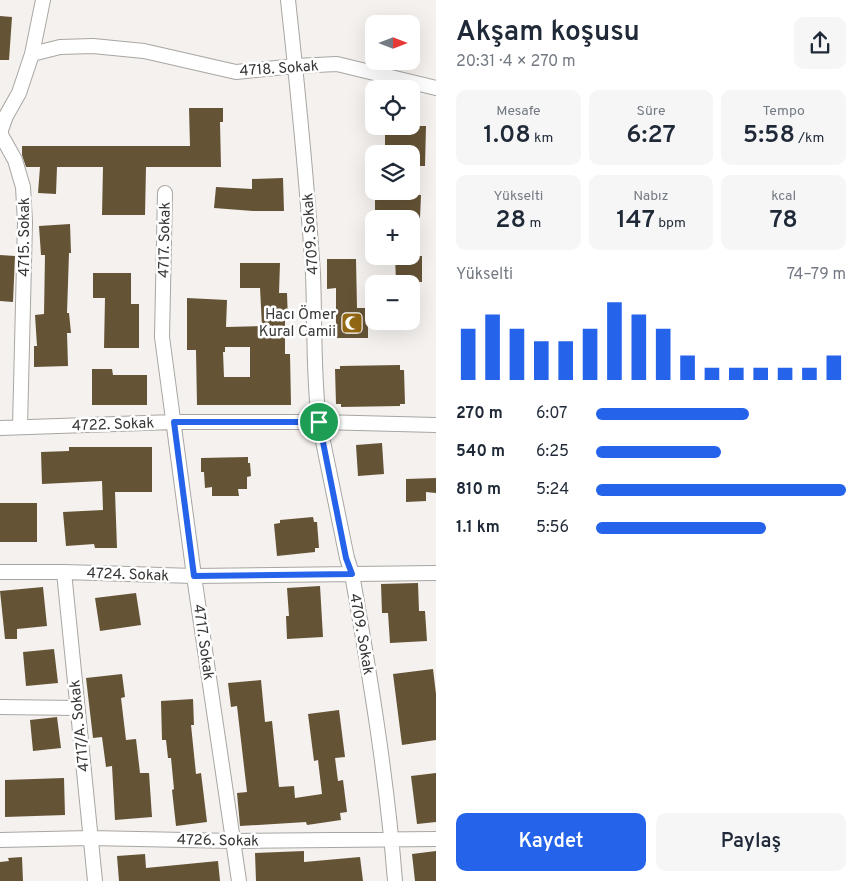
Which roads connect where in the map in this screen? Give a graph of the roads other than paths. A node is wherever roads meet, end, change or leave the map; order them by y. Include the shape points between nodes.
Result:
1 (42, 0) edge
2 (288, 0) edge
3 (32, 54) junction
4 (295, 66) junction
5 (436, 88) edge
6 (0, 130) edge
7 (165, 193) dead end
8 (174, 422) junction
9 (319, 422) junction
10 (436, 425) edge
11 (20, 427) junction
12 (0, 428) edge
13 (0, 572) edge
14 (64, 572) junction
15 (436, 573) edge
16 (352, 574) junction
17 (194, 576) junction
18 (0, 707) edge
19 (77, 708) junction
20 (90, 838) junction
21 (436, 839) edge
22 (0, 840) edge
23 (392, 840) junction
24 (233, 841) junction
25 (95, 881) edge
26 (239, 881) edge
27 (395, 881) edge

1 - 3 street, 4715. Sokak
2 - 4 street, 4709. Sokak
3 - 4 street, 4718. Sokak via 60,47 93,46 144,51 236,72
3 - 6 street, 4715. Sokak via 19,93
4 - 5 street, 4718. Sokak via 338,64
4 - 9 street, 4709. Sokak via 307,184
6 - 11 street, 4715. Sokak via 15,160 23,187 26,222
7 - 8 street, 4717. Sokak via 162,338
8 - 9 street, 4722. Sokak
8 - 11 street, 4722. Sokak
8 - 17 street, 4717. Sokak
9 - 10 street, 4722. Sokak
9 - 16 street, 4709. Sokak
11 - 12 street, 4722. Sokak
13 - 14 street, 4724. Sokak
14 - 17 street, 4724. Sokak
14 - 19 street, 4717/A. Sokak
15 - 16 street, 4724. Sokak
16 - 17 street, 4724. Sokak
16 - 23 street, 4709. Sokak via 374,700
17 - 24 street, 4717. Sokak
18 - 19 street
19 - 20 street, 4717/A. Sokak
20 - 22 street, 4726. Sokak
20 - 24 street, 4726. Sokak
20 - 25 street, 4717/A. Sokak
21 - 23 street, 4726. Sokak
23 - 24 street, 4726. Sokak
23 - 27 street, 4709. Sokak
24 - 26 street, 4717. Sokak

